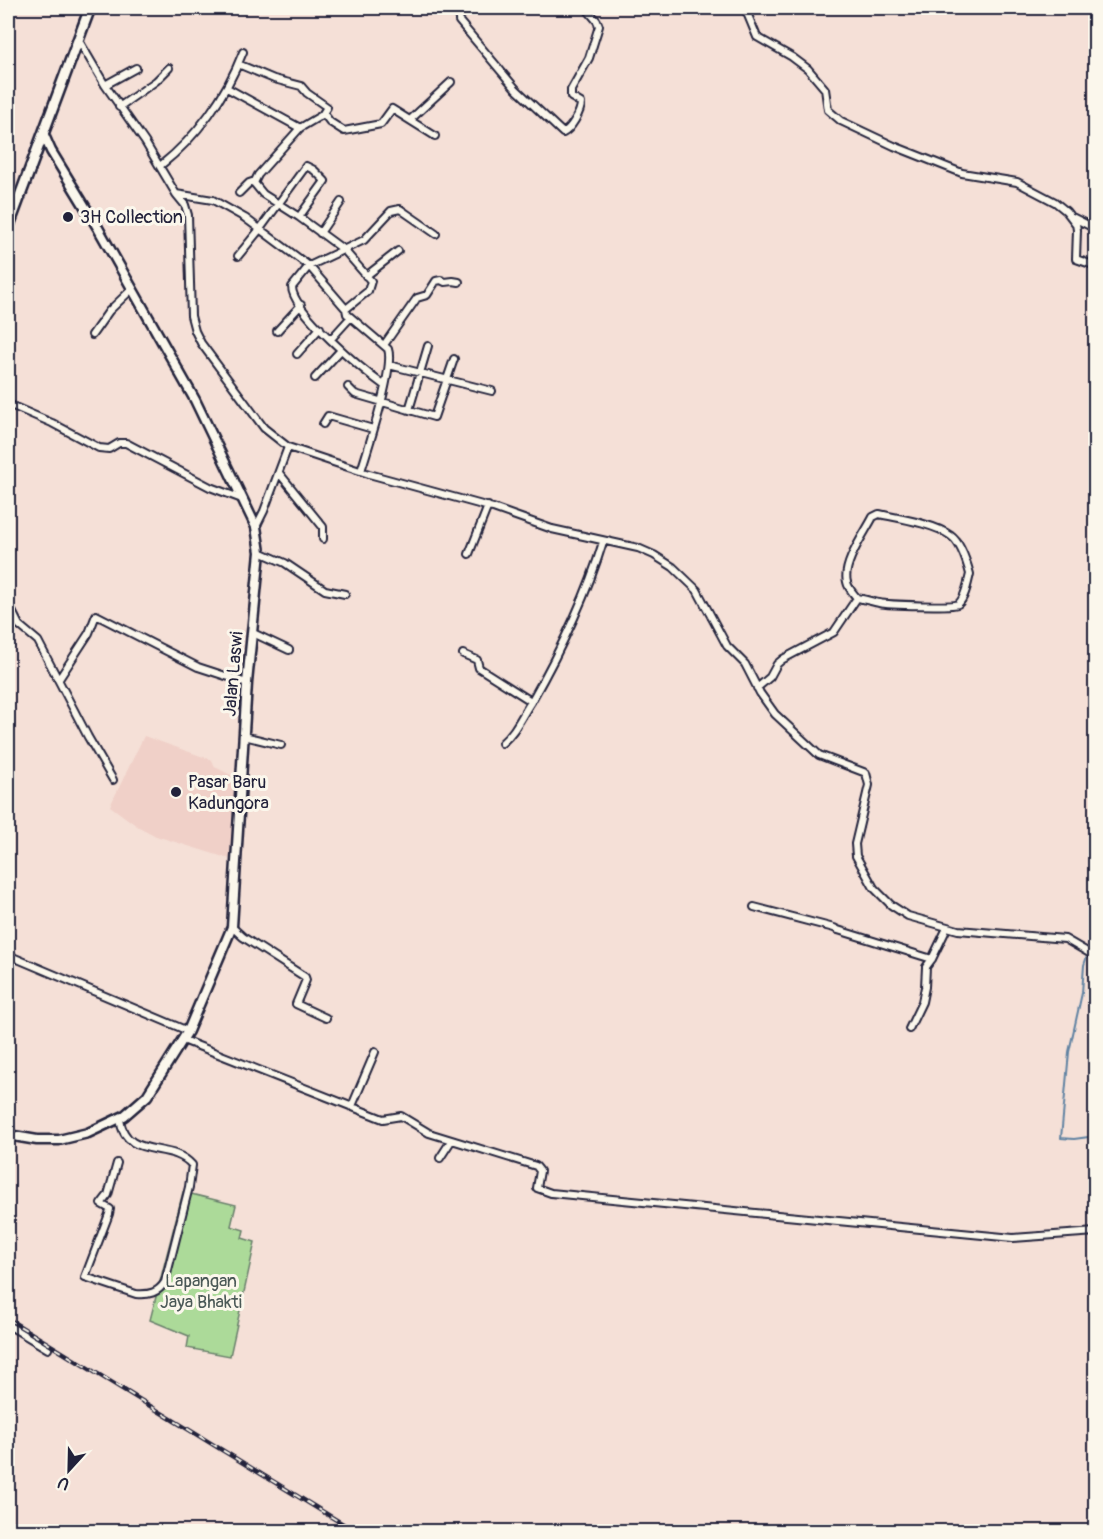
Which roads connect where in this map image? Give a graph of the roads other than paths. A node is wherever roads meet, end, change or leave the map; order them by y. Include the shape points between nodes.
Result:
1 (90, 8) edge
2 (460, 8) edge
3 (586, 8) edge
4 (745, 8) edge
5 (78, 38) junction
6 (243, 52) dead end
7 (238, 64) junction
8 (136, 68) dead end
9 (169, 68) dead end
10 (451, 82) dead end
11 (105, 85) junction
12 (227, 88) junction
13 (119, 107) junction
14 (321, 115) junction
15 (410, 120) junction
16 (300, 128) junction
17 (44, 135) junction
18 (435, 136) dead end
19 (160, 166) junction
20 (255, 181) junction
21 (176, 194) junction
22 (239, 194) dead end
23 (341, 202) dead end
24 (279, 204) junction
25 (299, 217) junction
26 (1071, 217) junction
27 (8, 228) edge
28 (260, 229) junction
29 (1095, 229) edge
30 (320, 233) junction
31 (436, 234) dead end
32 (344, 249) junction
33 (398, 251) dead end
34 (238, 256) dead end
35 (1095, 256) edge
36 (1095, 265) edge
37 (309, 266) junction
38 (366, 276) junction
39 (459, 282) dead end
40 (132, 289) junction
41 (301, 305) junction
42 (346, 309) junction
43 (350, 318) junction
44 (320, 328) junction
45 (277, 331) dead end
46 (92, 335) dead end
47 (331, 339) junction
48 (384, 345) junction
49 (428, 346) dead end
50 (341, 350) junction
51 (297, 354) dead end
52 (454, 359) dead end
53 (390, 365) junction
54 (419, 372) junction
55 (315, 378) dead end
56 (448, 380) junction
57 (385, 386) junction
58 (348, 387) dead end
59 (492, 391) dead end
60 (381, 402) junction
61 (8, 404) edge
62 (409, 410) junction
63 (323, 424) dead end
64 (373, 429) junction
65 (288, 447) junction
66 (361, 471) junction
67 (279, 472) junction
68 (242, 499) junction
69 (488, 506) junction
70 (256, 527) junction
71 (323, 539) dead end
72 (603, 542) junction
73 (260, 552) junction
74 (469, 554) dead end
75 (345, 594) dead end
76 (857, 598) junction
77 (8, 603) edge
78 (253, 633) junction
79 (289, 650) dead end
80 (463, 654) dead end
81 (59, 679) junction
82 (247, 684) junction
83 (757, 688) junction
84 (531, 701) junction
85 (244, 736) junction
86 (502, 743) dead end
87 (281, 745) dead end
88 (113, 780) dead end
89 (754, 907) dead end
90 (232, 927) junction
91 (947, 928) junction
92 (8, 955) edge
93 (1095, 957) edge
94 (932, 959) junction
95 (326, 1018) dead end
96 (909, 1029) dead end
97 (188, 1031) junction
98 (183, 1040) junction
99 (375, 1052) dead end
100 (352, 1107) junction
101 (120, 1119) junction
102 (8, 1135) edge
103 (451, 1141) junction
104 (440, 1158) dead end
105 (117, 1163) dead end
106 (1095, 1232) edge
107 (1095, 1269) edge
108 (1095, 1276) edge
109 (8, 1325) edge
110 (48, 1350) dead end

1 - 5 main road
2 - 3 street via 466,10 459,21 490,60 563,133 581,107 571,97 571,90 589,58 598,26
4 - 26 street via 758,37 808,69 825,89 828,110 841,121 962,173 1017,182 1055,202
5 - 11 street
5 - 17 main road
6 - 7 street
7 - 12 street
7 - 14 street via 301,86 327,107
8 - 11 street
9 - 13 street
10 - 15 street
11 - 13 street
12 - 16 street
12 - 19 street via 190,138
13 - 19 street
14 - 15 street via 345,131 381,124 391,109
14 - 16 street
15 - 18 street
16 - 20 street
17 - 27 main road
17 - 40 street, Jalan Laswi
19 - 21 street
20 - 22 street
20 - 24 street via 263,194
21 - 28 street via 213,200
21 - 65 street via 188,215 191,316 195,331 264,429
23 - 30 street
24 - 25 street
24 - 25 street via 308,166 325,181
24 - 28 street
25 - 30 street
26 - 29 street
26 - 36 street via 1077,230 1076,259
28 - 34 street
28 - 37 street
30 - 32 street
31 - 32 street via 396,209 364,240
32 - 37 street
32 - 38 street
33 - 38 street
35 - 36 street
37 - 41 street via 291,287
37 - 42 street
38 - 42 street via 370,281 368,291
39 - 48 street via 436,281 427,295 417,298
40 - 46 street
40 - 68 street, Jalan Laswi via 195,400
41 - 44 street
41 - 45 street
42 - 43 street
43 - 47 street
43 - 48 street
44 - 47 street
44 - 51 street
47 - 50 street
48 - 53 street via 390,352
49 - 54 street
50 - 55 street
50 - 57 street
52 - 56 street
53 - 54 street
53 - 57 street
54 - 56 street
54 - 62 street
56 - 59 street
56 - 62 street via 434,417
57 - 60 street
58 - 60 street via 355,394
60 - 62 street
60 - 64 street
61 - 68 street via 99,448 126,443 210,487
63 - 64 street via 328,416
64 - 66 street
65 - 66 street
65 - 67 street
66 - 69 street
67 - 70 street
67 - 71 street via 323,527
68 - 70 street, Jalan Laswi
69 - 72 street
69 - 74 street
70 - 73 street, Jalan Laswi
72 - 83 street via 638,548 673,567 697,590 724,641 745,664
72 - 84 street via 571,625
73 - 75 street via 285,563 325,590
73 - 78 street, Jalan Laswi
76 - 76 street via 908,606 957,605 970,574 951,535 918,522 879,514 873,517 848,568 847,584
76 - 83 street via 834,632 783,659
77 - 81 street via 19,625 38,641
78 - 79 street
78 - 82 street, Jalan Laswi
80 - 84 street via 477,660 479,668
81 - 82 street via 96,615 198,667
81 - 88 street
82 - 85 street, Jalan Laswi
83 - 91 street via 775,714 819,755 866,772 868,785 856,856 874,888 891,905 908,916
84 - 86 street
85 - 87 street
85 - 90 street, Jalan Laswi
89 - 94 street
90 - 95 street via 305,977 296,1004
90 - 97 street, Jalan Laswi
91 - 93 street via 1065,939
91 - 94 street
92 - 97 street
94 - 96 street via 924,973 922,1002
97 - 98 street, Jalan Laswi
98 - 100 street
98 - 101 street, Jalan Laswi via 147,1096
99 - 100 street
100 - 103 street via 383,1119 401,1116
101 - 102 street, Jalan Laswi via 58,1140
101 - 105 street via 122,1131 130,1141 175,1155 192,1165 165,1282 145,1295 86,1277 109,1214 110,1209 101,1204 108,1195
103 - 104 street
103 - 106 street via 536,1166 540,1171 537,1188 551,1193 1012,1238
107 - 108 street
109 - 110 street

